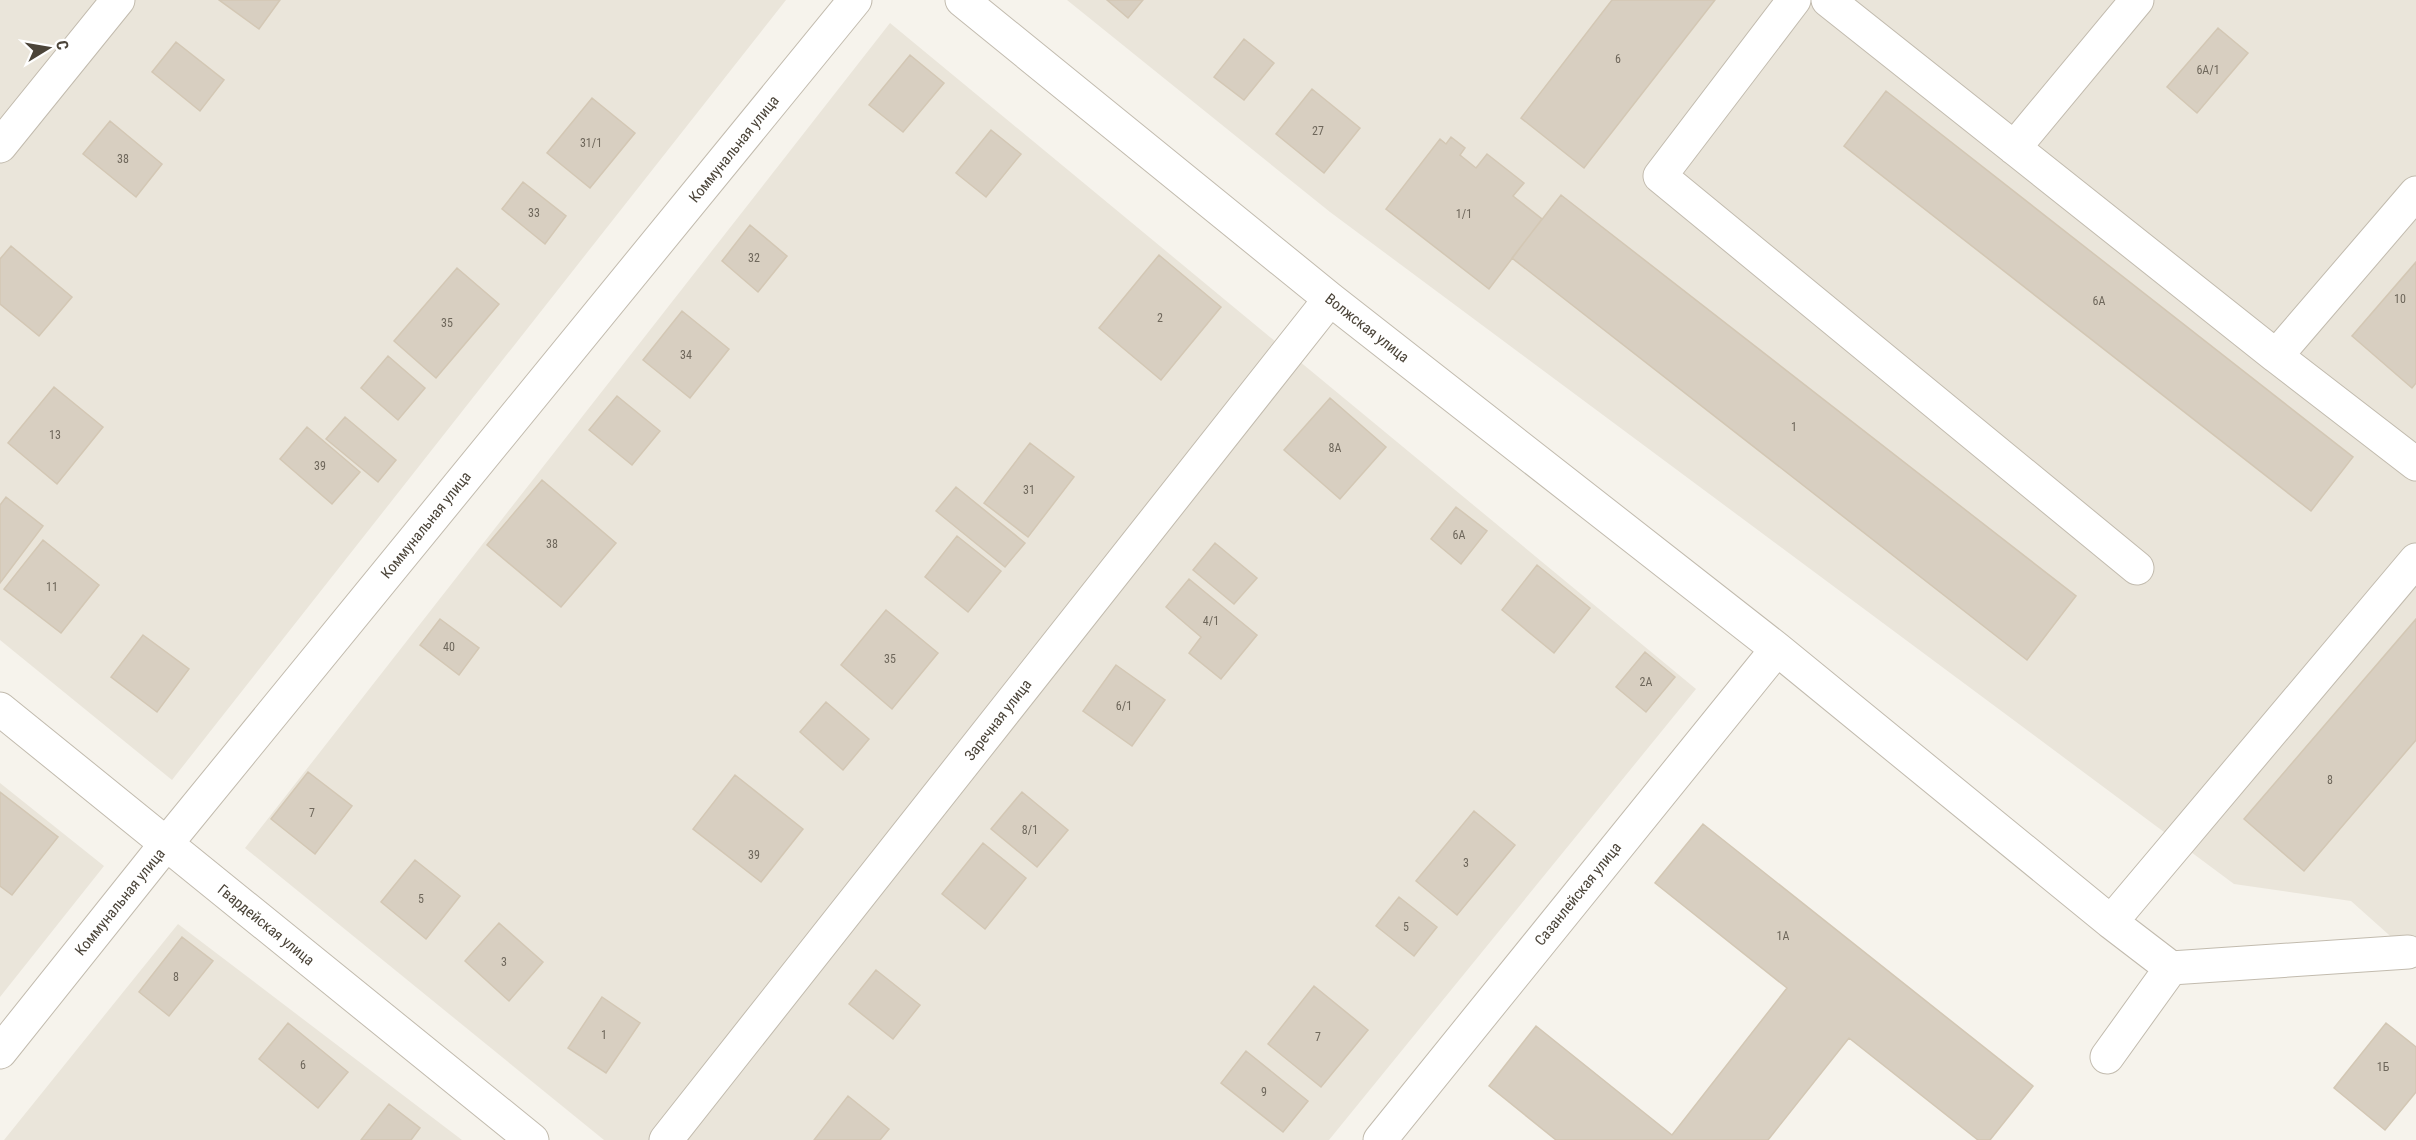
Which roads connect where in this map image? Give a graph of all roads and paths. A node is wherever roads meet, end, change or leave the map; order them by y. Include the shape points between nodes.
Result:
1 (118, 0) edge
2 (855, 0) edge
3 (962, 0) edge
4 (1794, 0) edge
5 (1828, 0) edge
6 (2137, 0) edge
7 (0, 146) edge
8 (2014, 148) junction
9 (2416, 193) edge
10 (1330, 299) junction
11 (2276, 356) junction
12 (2416, 464) edge
13 (2416, 560) edge
14 (2137, 568) dead end
15 (1777, 649) junction
16 (0, 709) edge
17 (166, 844) junction
18 (2111, 922) junction
19 (2408, 952) dead end
20 (2171, 968) junction
21 (0, 1052) edge
22 (2107, 1057) dead end
23 (532, 1140) edge
24 (666, 1140) edge
25 (1380, 1140) edge

1 - 7 street
2 - 17 street, Коммунальная улица
3 - 10 street, Волжская улица
4 - 14 street via 1660,176
5 - 8 street
6 - 8 street
8 - 11 street
9 - 11 street
10 - 15 street, Волжская улица
10 - 24 street, Заречная улица
11 - 12 street
13 - 18 street
15 - 18 street, Волжская улица
15 - 25 street, Сазанлейская улица
16 - 17 street, Гвардейская улица
17 - 21 street, Коммунальная улица
17 - 23 street, Гвардейская улица
18 - 20 street, Волжская улица
19 - 20 street
20 - 22 street

